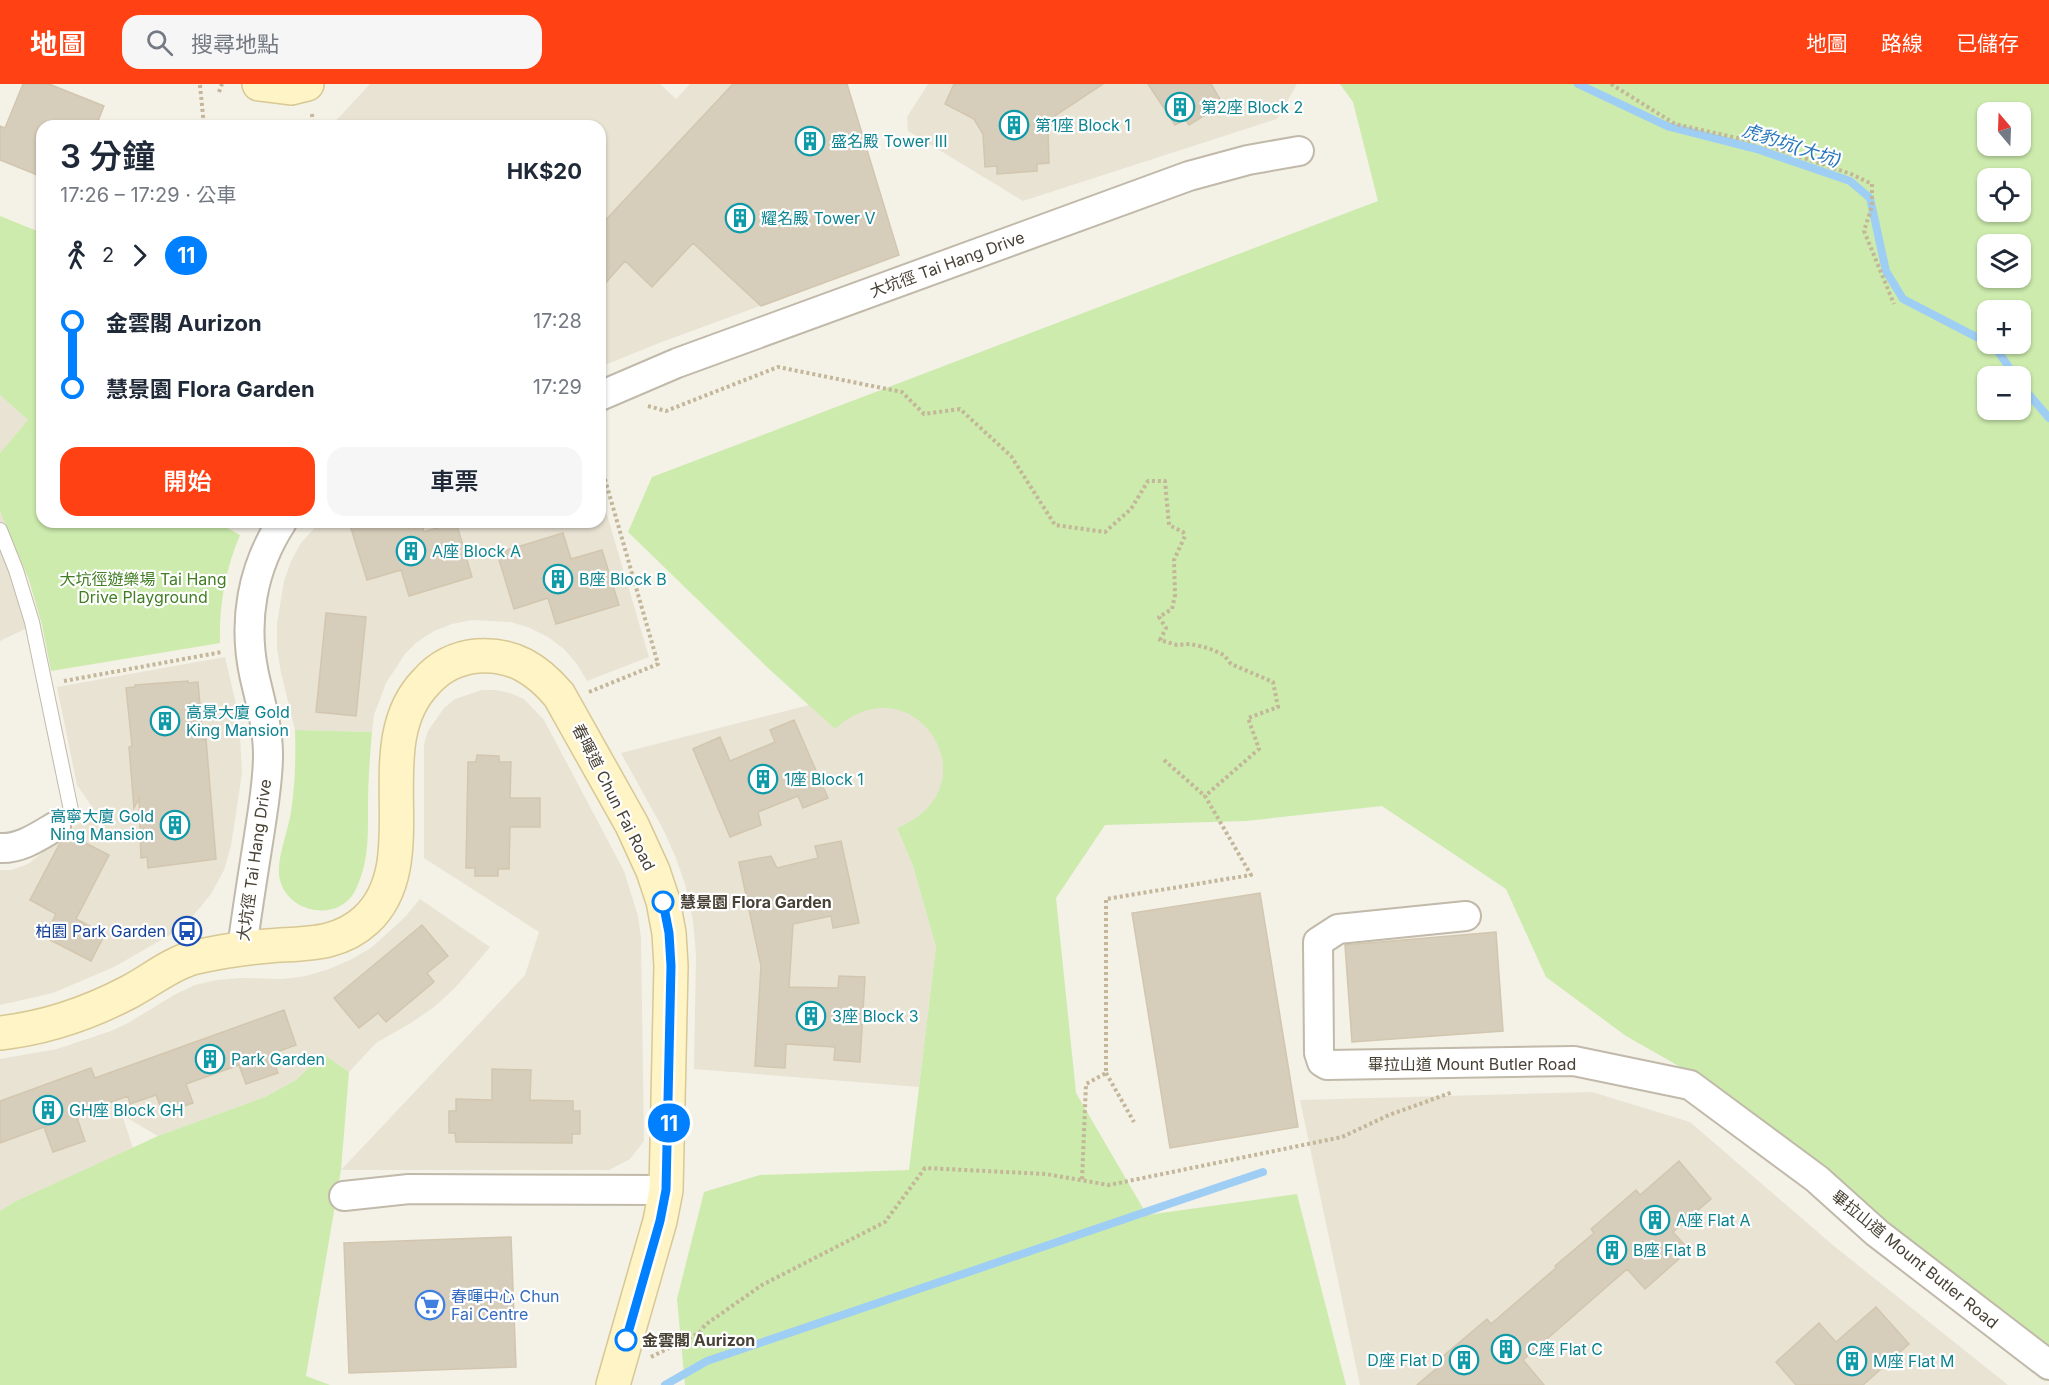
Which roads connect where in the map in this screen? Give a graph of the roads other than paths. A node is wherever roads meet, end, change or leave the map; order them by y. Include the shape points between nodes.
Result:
1 (259, 84) edge
2 (307, 84) edge
3 (1299, 151) dead end
4 (606, 393) edge
5 (279, 528) edge
6 (0, 531) edge
7 (56, 826) joint
8 (0, 848) edge
9 (1466, 916) dead end
10 (242, 949) junction
11 (0, 1033) edge
12 (666, 1190) junction
13 (344, 1196) dead end
14 (2049, 1365) edge
15 (613, 1385) edge

1 - 2 street via 291,88
3 - 4 street, 大坑徑 Tai Hang Drive via 1189,176 677,363
5 - 10 street, 大坑徑 Tai Hang Drive via 256,577 250,615 251,656 264,712 268,753
6 - 7 lane via 32,622 72,815
7 - 8 street via 24,844
9 - 14 street, 畢拉山道 Mount Butler Road via 1338,929 1318,942 1322,1062 1327,1065 1574,1061 1690,1086 1818,1179 1877,1233
10 - 11 street, 大坑徑 Tai Hang Drive via 177,963 127,993 65,1019
10 - 12 street, 春暉道 Chun Fai Road via 335,939 356,929 373,913 386,893 392,870 399,737 413,696 433,674 459,660 491,656 523,663 548,682 570,712 632,825 663,902 671,966
12 - 13 street via 409,1188
12 - 15 street, 春暉道 Chun Fai Road

